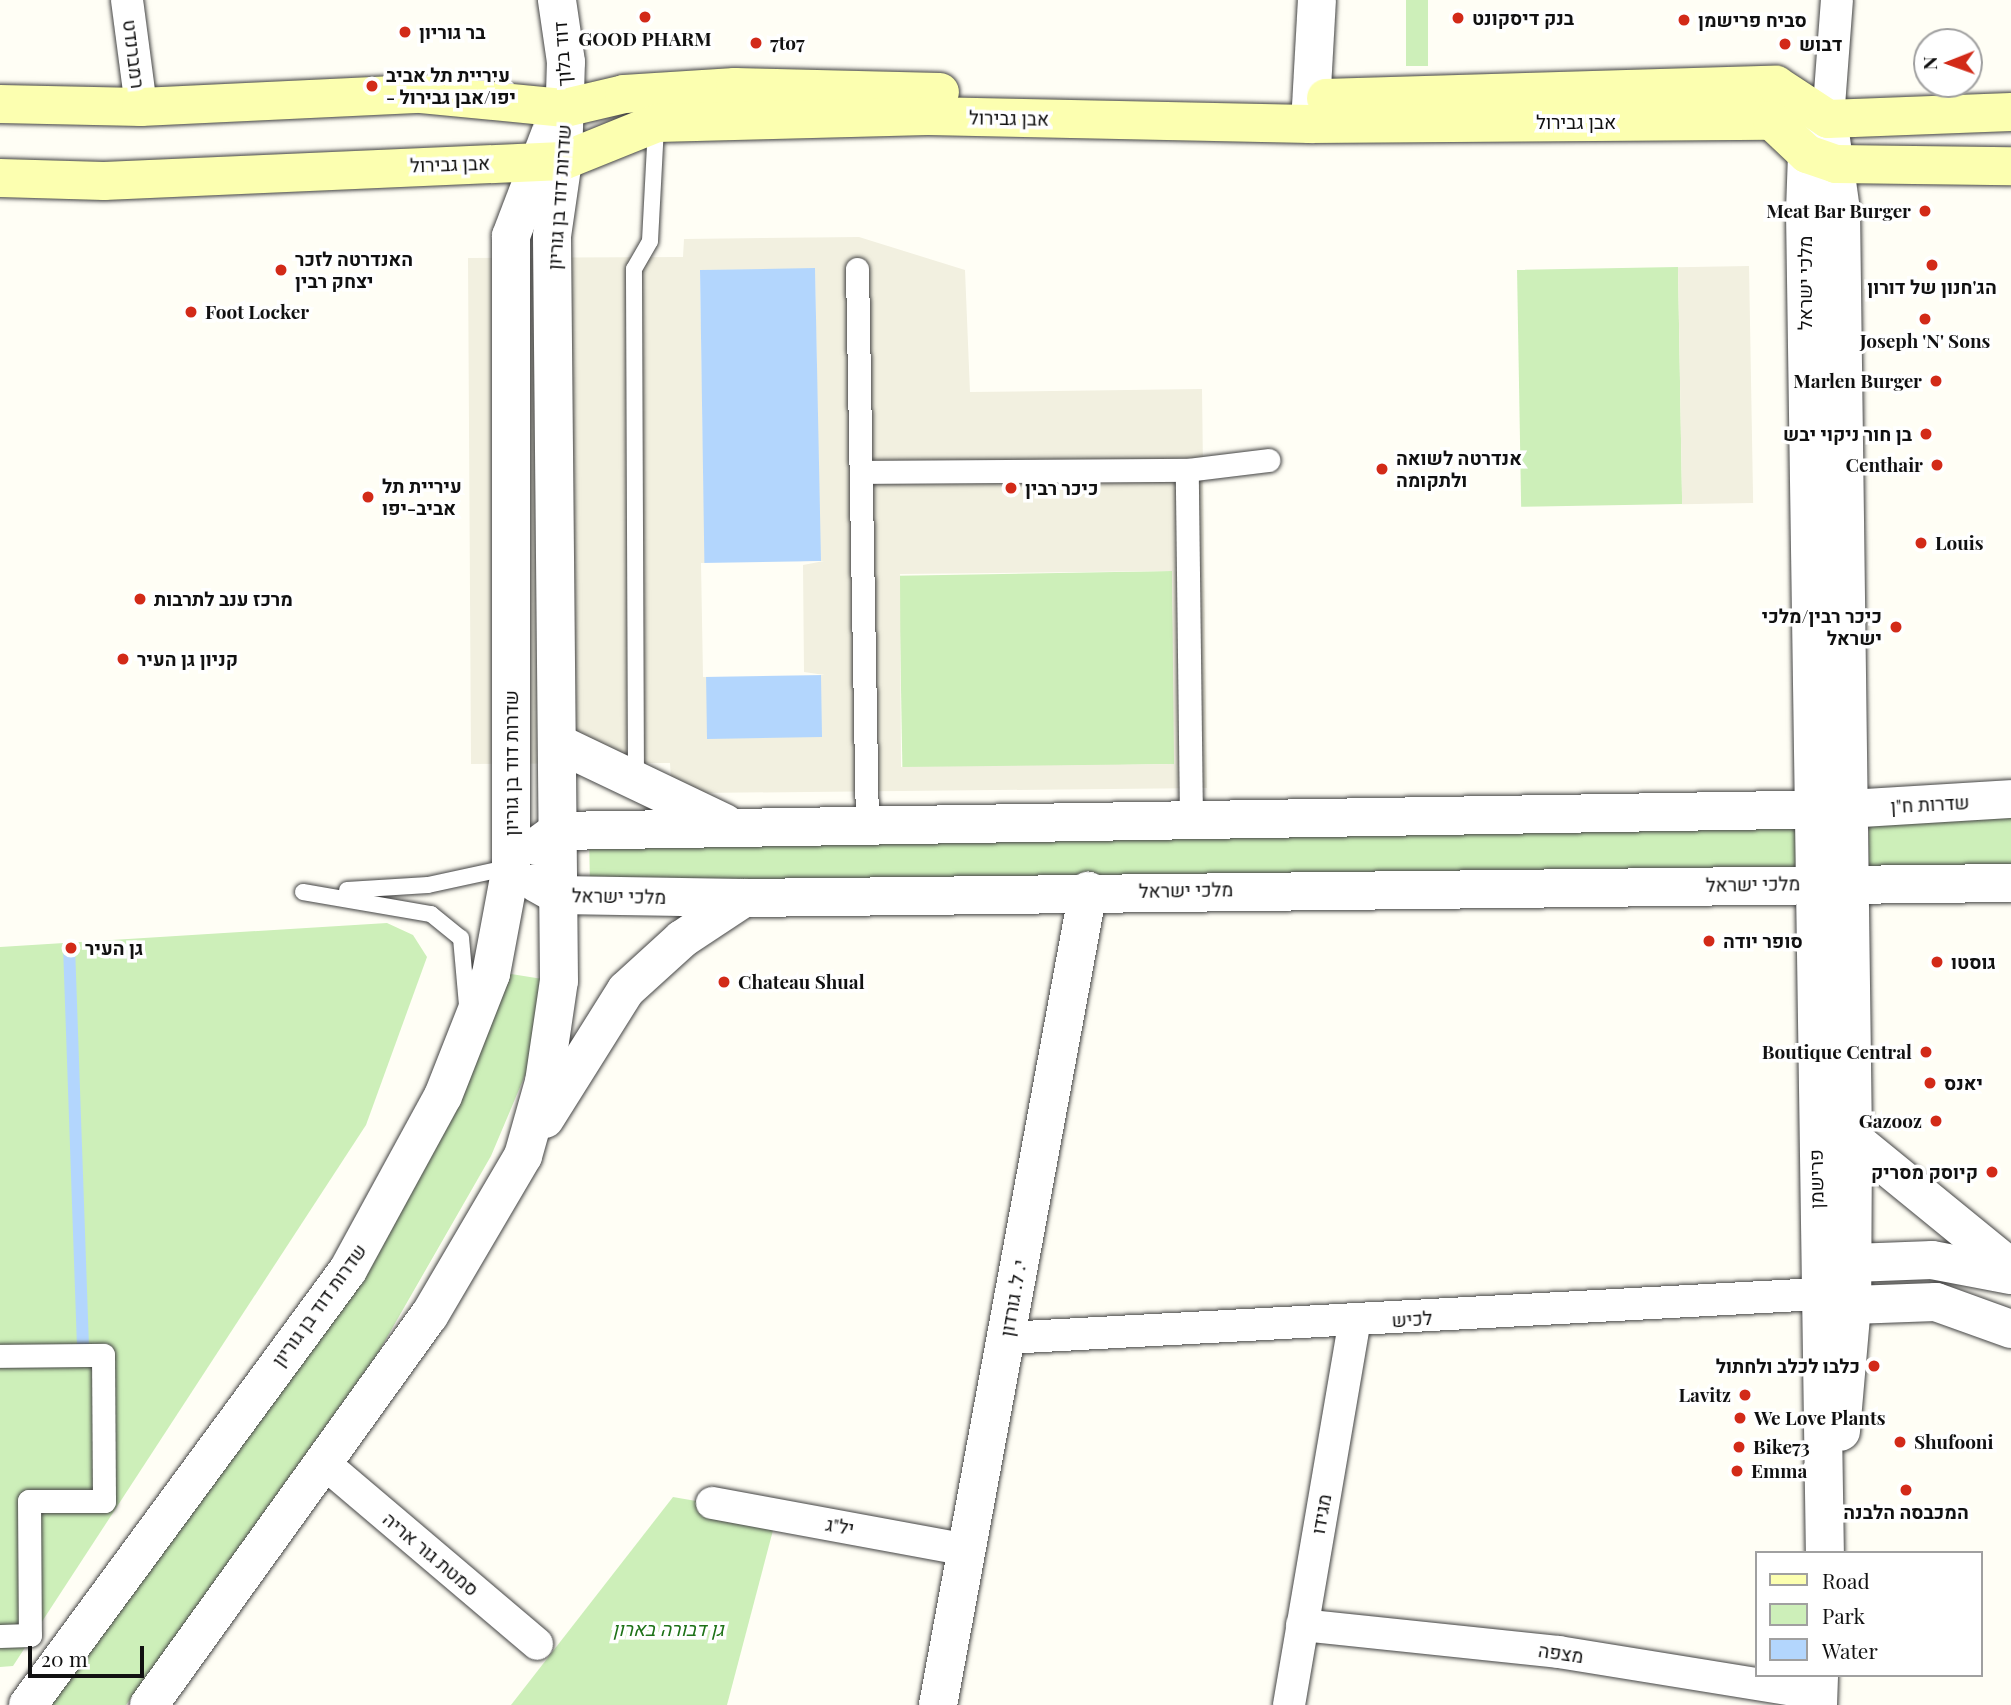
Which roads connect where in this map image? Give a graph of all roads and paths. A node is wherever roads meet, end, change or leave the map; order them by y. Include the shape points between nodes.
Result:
1 (127, 0) edge
2 (557, 0) edge
3 (1317, 0) edge
4 (1837, 0) edge
5 (0, 104) edge
6 (141, 107) junction
7 (565, 108) junction
8 (1310, 111) junction
9 (2011, 112) edge
10 (1828, 119) junction
11 (657, 123) junction
12 (1822, 159) junction
13 (549, 162) junction
14 (2011, 166) edge
15 (0, 178) edge
16 (858, 269) dead end
17 (1268, 460) dead end
18 (1186, 470) junction
19 (862, 472) junction
20 (557, 743) junction
21 (639, 785) junction
22 (2011, 799) edge
23 (1848, 809) junction
24 (1811, 810) junction
25 (1191, 820) junction
26 (867, 825) junction
27 (736, 828) junction
28 (558, 831) junction
29 (510, 867) junction
30 (1830, 883) junction
31 (2011, 883) edge
32 (1088, 891) junction
33 (558, 895) junction
34 (744, 898) junction
35 (468, 1031) junction
36 (1853, 1139) junction
37 (523, 1156) junction
38 (1853, 1263) junction
39 (2011, 1268) edge
40 (2011, 1275) edge
41 (1835, 1300) junction
42 (1354, 1323) junction
43 (2011, 1329) edge
44 (1006, 1338) junction
45 (0, 1356) edge
46 (325, 1464) junction
47 (712, 1503) dead end
48 (967, 1550) junction
49 (1825, 1550) edge
50 (1302, 1625) junction
51 (0, 1636) edge
52 (537, 1644) dead end
53 (1819, 1691) edge
54 (29, 1705) edge
55 (149, 1705) edge
56 (938, 1705) edge
57 (1289, 1705) edge

1 - 6 street, רמברנדט
2 - 7 street, דוד בלוך
3 - 8 street
4 - 10 street
5 - 6 main road, אבן גבירול
6 - 7 main road, אבן גבירול via 421,94
7 - 8 main road, אבן גבירול via 624,94 735,87
7 - 13 street, שדרות דוד בן גוריון
8 - 10 main road, אבן גבירול via 1776,85
8 - 11 main road, אבן גבירול
8 - 12 main road, אבן גבירול via 1772,121
9 - 10 main road
10 - 12 street
11 - 13 main road, אבן גבירול
11 - 21 lane via 650,242 634,269
12 - 14 main road
12 - 23 street, מלכי ישראל
12 - 24 street, מלכי ישראל
13 - 15 main road, אבן גבירול via 104,181
13 - 20 street, שדרות דוד בן גוריון
13 - 29 street, שדרות דוד בן גוריון via 511,236
16 - 19 street
17 - 18 street
18 - 19 street
18 - 25 street
19 - 26 street
20 - 21 street
20 - 28 street, שדרות דוד בן גוריון
21 - 27 street
22 - 23 street, שדרות ח"ן
23 - 24 street
23 - 30 street, מלכי ישראל
24 - 25 street
24 - 30 street, פרישמן
25 - 26 street
26 - 27 street
27 - 28 street
28 - 29 street
28 - 33 street, שדרות דוד בן גוריון
29 - 33 street, מלכי ישראל
29 - 35 street, שדרות דוד בן גוריון via 491,974
29 - 35 lane via 428,885 303,892 388,902 431,915 454,932 467,969
30 - 31 street
30 - 32 street, מלכי ישראל
30 - 36 street, פרישמן
30 - 41 street, פרישמן
32 - 34 street, מלכי ישראל
32 - 44 street, י. ל. גורדון
33 - 34 street, מלכי ישראל
33 - 37 street, שדרות דוד בן גוריון via 555,1020
34 - 37 street via 682,939 626,990
35 - 54 street, שדרות דוד בן גוריון via 392,1198 348,1270
36 - 38 street, פרישמן
36 - 39 street
37 - 46 street, שדרות דוד בן גוריון via 402,1358
38 - 40 street via 1943,1260
38 - 41 street
41 - 42 street, לכיש
41 - 43 street via 1936,1302
41 - 49 street, פרישמן
42 - 44 street, לכיש
42 - 50 street, מגידו
44 - 48 street, י. ל. גורדון
45 - 51 street via 103,1355 104,1501 29,1501 30,1635
46 - 52 street, סמטת גור אריה
46 - 55 street, שדרות דוד בן גוריון
47 - 48 street, יל"ג
48 - 56 street, י. ל. גורדון
50 - 53 street, מצפה via 1559,1652
50 - 57 street, מגידו

